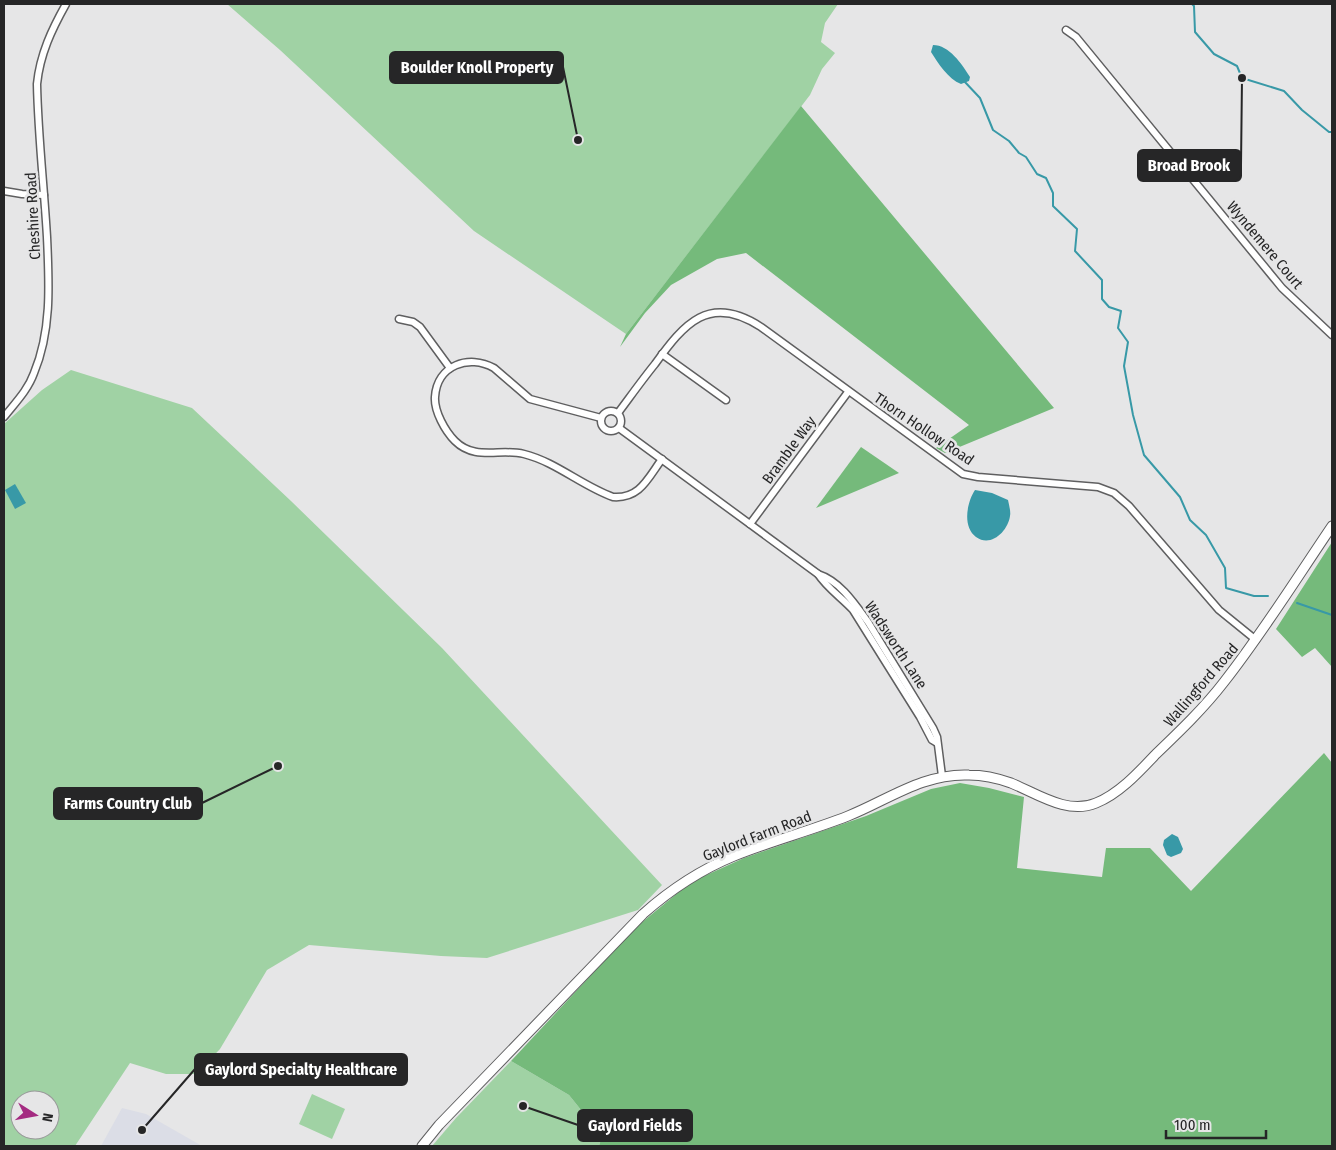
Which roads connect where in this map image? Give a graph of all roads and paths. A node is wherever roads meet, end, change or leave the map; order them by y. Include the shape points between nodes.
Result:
1 (65, 6) edge
2 (1066, 30) dead end
3 (4, 191) edge
4 (44, 195) junction
5 (399, 319) dead end
6 (1332, 335) edge
7 (662, 354) junction
8 (450, 368) junction
9 (848, 392) junction
10 (726, 400) dead end
11 (618, 413) junction
12 (4, 417) edge
13 (601, 418) junction
14 (619, 428) junction
15 (662, 459) junction
16 (750, 524) junction
17 (1332, 526) edge
18 (1256, 640) junction
19 (942, 776) junction
20 (1050, 800) joint
21 (422, 1146) edge

1 - 4 street, Cheshire Road via 47,42 38,72
2 - 6 street, Wyndemere Court via 1076,37 1282,288
3 - 4 street
4 - 12 street, Cheshire Road via 48,280 46,330 34,374
5 - 8 street via 420,327
7 - 9 street, Thorn Hollow Road via 674,337 695,319 718,313 738,315 761,327
7 - 10 street
7 - 11 street, Thorn Hollow Road
8 - 13 street via 473,361 488,365 530,399
8 - 15 street via 436,389 436,406 450,435 468,450 534,457 606,494 620,497 636,492
9 - 16 street, Bramble Way
9 - 18 street, Thorn Hollow Road via 963,474 1088,486 1114,493 1219,610
11 - 13 street via 608,411
11 - 14 street via 622,422
13 - 14 street via 602,428 614,432
14 - 15 street, Wadsworth Lane
15 - 16 street, Wadsworth Lane
16 - 19 street, Wadsworth Lane via 818,574 826,576 857,606 937,737
17 - 18 street, Wallingford Road
18 - 20 street, Wallingford Road via 1196,715 1122,786 1090,806 1072,807
19 - 20 street, Gaylord Farm Road via 995,778
19 - 21 street, Gaylord Farm Road via 910,786 838,820 733,856 673,890 643,914 595,962

